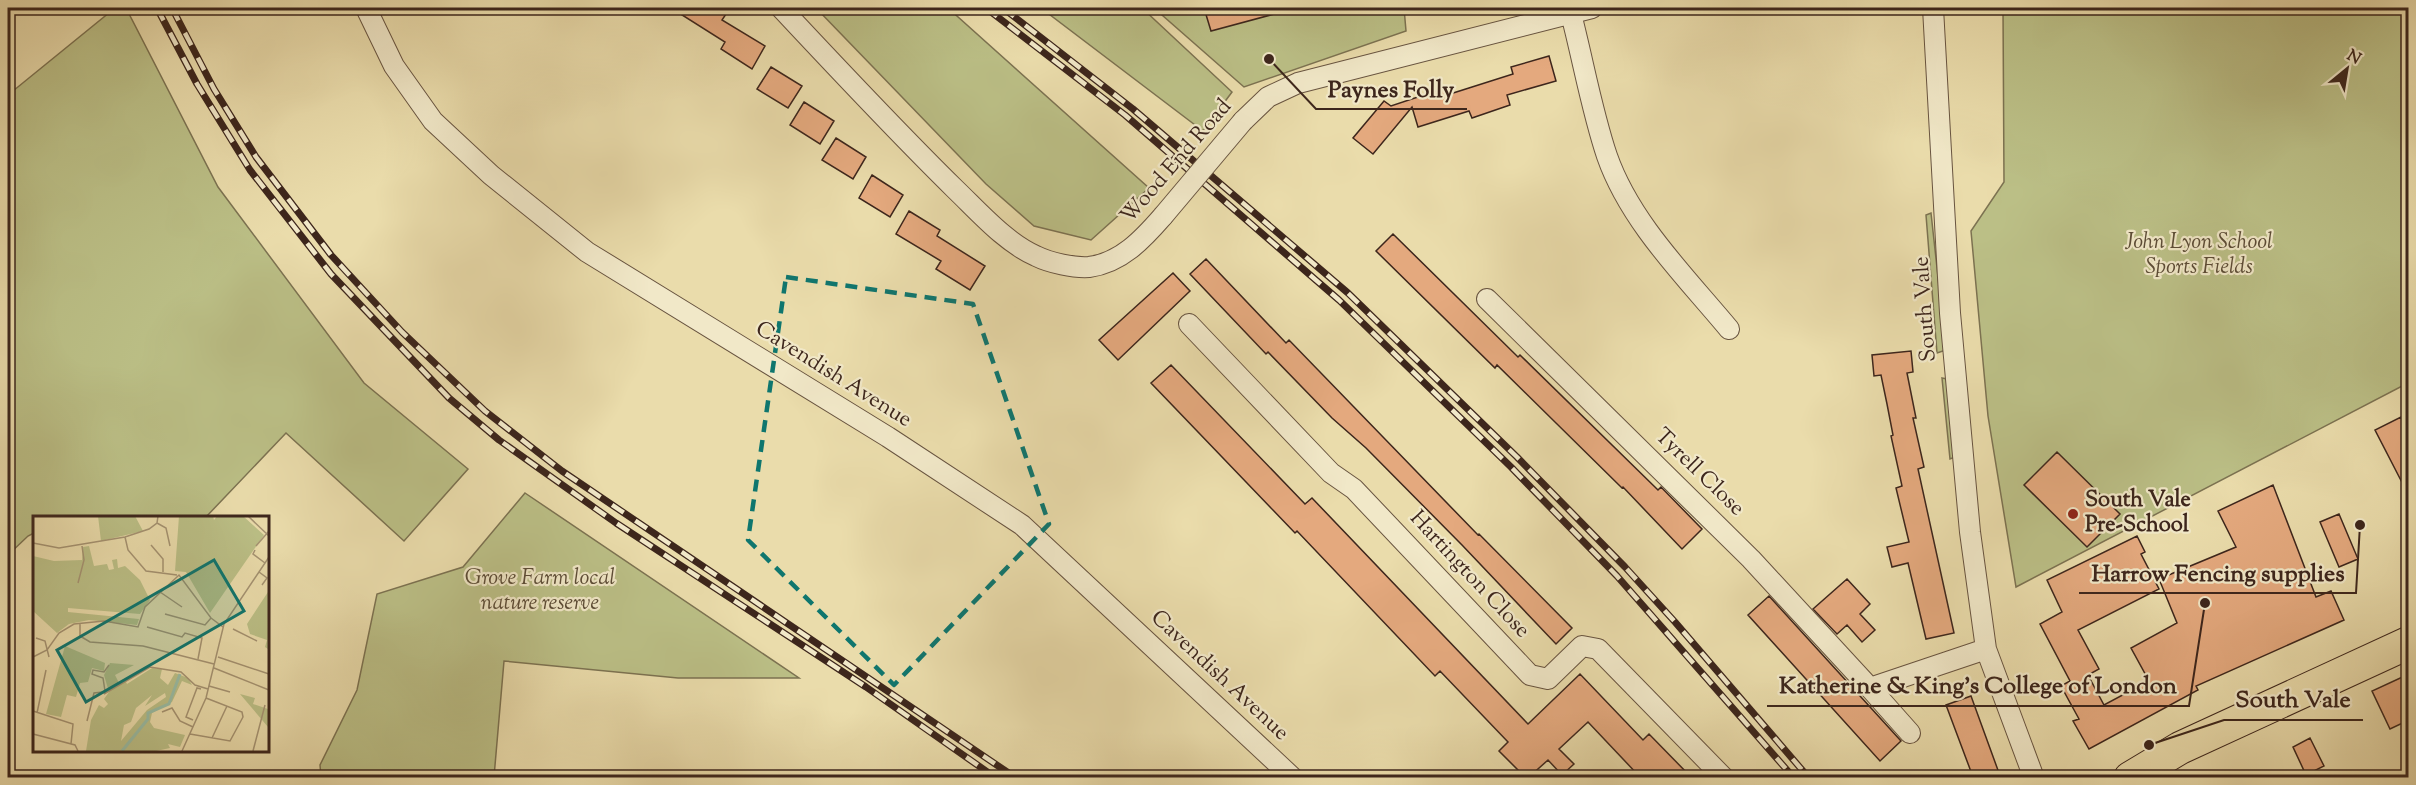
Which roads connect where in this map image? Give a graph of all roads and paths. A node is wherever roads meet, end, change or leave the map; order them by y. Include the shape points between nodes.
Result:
1 (366, 8) edge
2 (781, 8) edge
3 (1592, 8) edge
4 (1933, 8) edge
5 (1571, 14) junction
6 (1487, 299) dead end
7 (1189, 324) dead end
8 (1729, 329) dead end
9 (2409, 643) edge
10 (1986, 649) junction
11 (1870, 688) junction
12 (1910, 733) dead end
13 (1293, 777) edge
14 (1724, 777) edge
15 (2034, 777) edge
16 (2130, 777) edge

1 - 13 street, Cavendish Avenue via 394,66 433,121 491,175 587,252 888,436 1022,525
2 - 5 street, Wood End Road, bridge via 889,125 1012,241 1035,256 1088,267 1115,260 1142,241 1243,121 1268,97 1298,83
3 - 5 street, Wood End Road
4 - 10 street, South Vale via 1953,348 1970,532
5 - 8 street via 1608,157 1629,201
6 - 11 street, Tyrell Close via 1752,559
7 - 14 street, Hartington Close via 1331,473 1354,489 1530,675 1548,679 1582,646 1598,649
9 - 16 main road via 2180,748
10 - 11 street
10 - 15 street, South Vale
11 - 12 street, Tyrell Close

